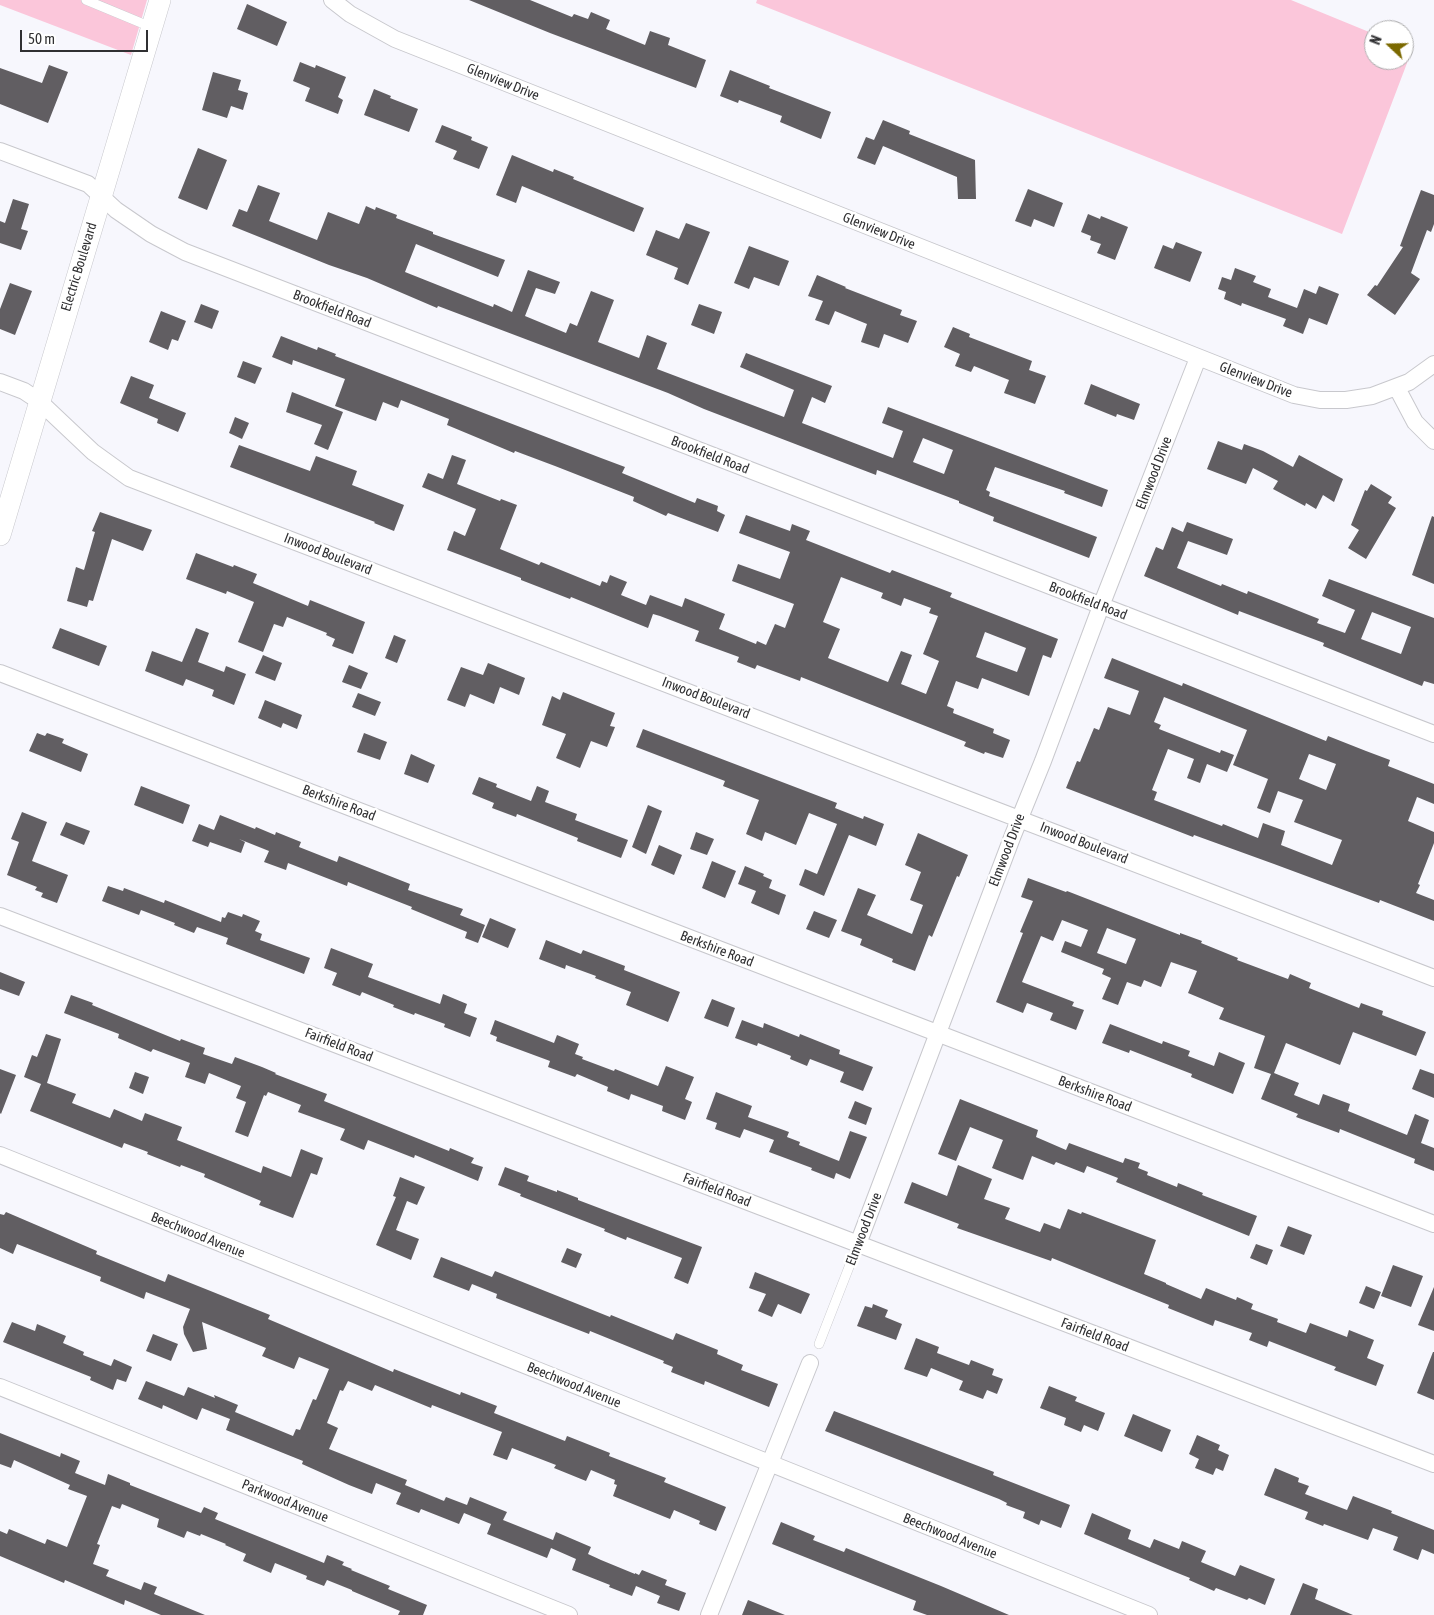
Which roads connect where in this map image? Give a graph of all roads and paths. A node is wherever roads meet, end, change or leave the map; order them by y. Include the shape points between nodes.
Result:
1 (86, 0) edge
2 (160, 0) edge
3 (332, 0) edge
4 (152, 27) junction
5 (0, 151) edge
6 (101, 197) junction
7 (1198, 358) junction
8 (1434, 364) edge
9 (0, 382) edge
10 (1396, 388) junction
11 (39, 401) junction
12 (1434, 441) edge
13 (0, 535) edge
14 (1101, 606) junction
15 (0, 673) edge
16 (1434, 734) edge
17 (1019, 818) junction
18 (0, 916) edge
19 (1434, 978) edge
20 (938, 1034) junction
21 (0, 1155) edge
22 (1434, 1224) edge
23 (858, 1244) junction
24 (819, 1344) dead end
25 (810, 1363) dead end
26 (0, 1387) edge
27 (770, 1463) junction
28 (1434, 1464) edge
29 (569, 1615) edge
30 (709, 1615) edge
31 (1149, 1615) edge

1 - 4 lane
2 - 4 street, Electric Boulevard
3 - 7 street, Glenview Drive via 395,39
4 - 6 street, Electric Boulevard
5 - 6 street, Brookfield Road via 88,184
6 - 11 street, Electric Boulevard
6 - 14 street, Brookfield Road via 151,234 185,252
7 - 10 street, Glenview Drive via 1294,395 1320,400 1372,396
7 - 14 street, Elmwood Drive
8 - 10 street, Glenview Drive
9 - 11 street, Inwood Boulevard
10 - 12 street via 1415,422
11 - 13 street, Electric Boulevard
11 - 17 street, Inwood Boulevard via 93,452 129,478
14 - 16 street, Brookfield Road
14 - 17 street, Elmwood Drive
15 - 20 street, Berkshire Road
17 - 19 street, Inwood Boulevard
17 - 20 street, Elmwood Drive
18 - 23 street, Fairfield Road
20 - 22 street, Berkshire Road
20 - 23 street, Elmwood Drive
21 - 27 street, Beechwood Avenue
23 - 24 lane, Elmwood Drive
23 - 28 street, Fairfield Road
25 - 27 street
26 - 29 street, Parkwood Avenue
27 - 30 street
27 - 31 street, Beechwood Avenue

